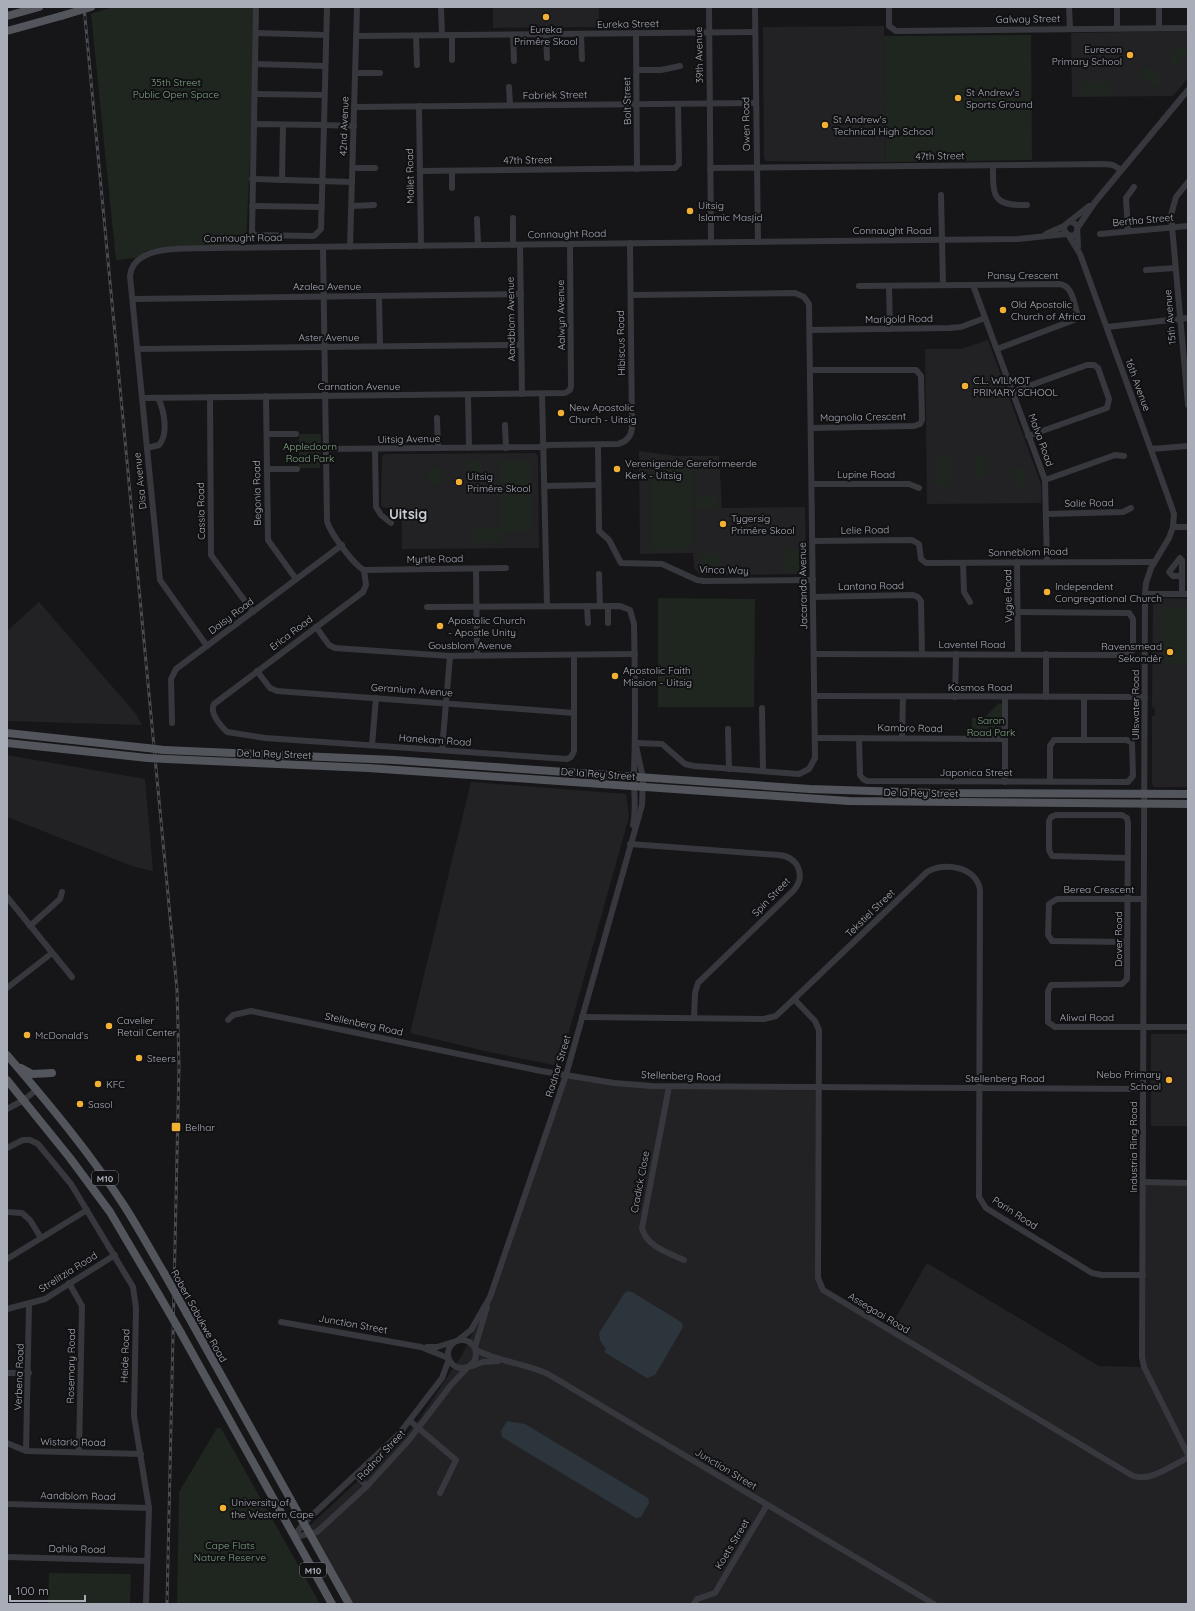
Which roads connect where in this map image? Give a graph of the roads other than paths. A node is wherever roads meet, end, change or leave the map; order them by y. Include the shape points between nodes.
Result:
1 (39, 7) edge
2 (91, 7) edge
3 (256, 7) edge
4 (327, 7) edge
5 (357, 7) edge
6 (441, 7) edge
7 (709, 7) edge
8 (755, 7) edge
9 (889, 7) edge
10 (1069, 7) edge
11 (1117, 7) edge
12 (1158, 7) edge
13 (7, 16) edge
14 (1117, 28) junction
15 (1159, 28) junction
16 (1188, 28) edge
17 (1070, 29) junction
18 (7, 31) edge
19 (755, 32) junction
20 (256, 33) junction
21 (709, 33) junction
22 (546, 34) junction
23 (581, 34) junction
24 (636, 34) junction
25 (442, 35) junction
26 (452, 35) junction
27 (513, 35) junction
28 (325, 36) junction
29 (357, 36) junction
30 (416, 36) junction
31 (547, 58) dead end
32 (582, 59) dead end
33 (452, 60) dead end
34 (514, 61) dead end
35 (255, 64) junction
36 (417, 65) dead end
37 (325, 66) junction
38 (680, 66) dead end
39 (636, 70) junction
40 (356, 73) junction
41 (380, 73) dead end
42 (509, 87) dead end
43 (1188, 90) edge
44 (255, 94) junction
45 (324, 95) junction
46 (710, 103) junction
47 (756, 103) junction
48 (637, 104) junction
49 (678, 104) junction
50 (419, 106) junction
51 (510, 106) junction
52 (354, 107) junction
53 (254, 124) junction
54 (283, 125) junction
55 (324, 126) junction
56 (354, 126) junction
57 (993, 165) junction
58 (353, 168) junction
59 (374, 168) dead end
60 (710, 168) junction
61 (757, 168) junction
62 (637, 169) junction
63 (1121, 170) junction
64 (420, 171) junction
65 (452, 171) junction
66 (252, 179) junction
67 (282, 180) junction
68 (323, 180) junction
69 (352, 182) junction
70 (1188, 182) edge
71 (1134, 187) dead end
72 (452, 188) dead end
73 (941, 195) dead end
74 (1095, 202) junction
75 (374, 205) dead end
76 (1027, 205) dead end
77 (252, 206) junction
78 (352, 206) junction
79 (322, 207) junction
80 (513, 218) dead end
81 (477, 219) dead end
82 (1070, 221) junction
83 (1064, 226) junction
84 (1188, 226) edge
85 (1172, 227) junction
86 (1078, 230) junction
87 (1128, 231) junction
88 (1100, 234) dead end
89 (1068, 235) junction
90 (1041, 237) junction
91 (942, 240) junction
92 (711, 242) junction
93 (758, 242) junction
94 (630, 243) junction
95 (570, 244) junction
96 (478, 245) junction
97 (513, 245) junction
98 (520, 245) junction
99 (421, 246) junction
100 (324, 247) junction
101 (350, 247) junction
102 (1078, 250) junction
103 (1175, 268) junction
104 (1146, 270) dead end
105 (943, 285) junction
106 (973, 285) junction
107 (859, 286) dead end
108 (889, 286) junction
109 (521, 294) junction
110 (631, 295) junction
111 (324, 296) junction
112 (379, 296) junction
113 (133, 298) junction
114 (986, 318) junction
115 (1188, 318) edge
116 (1180, 319) junction
117 (1107, 327) junction
118 (890, 329) junction
119 (810, 330) junction
120 (521, 345) junction
121 (380, 346) junction
122 (324, 347) junction
123 (137, 349) junction
124 (997, 349) junction
125 (811, 370) junction
126 (571, 386) joint
127 (1012, 392) junction
128 (522, 394) junction
129 (542, 394) junction
130 (468, 395) junction
131 (266, 396) junction
132 (325, 396) junction
133 (210, 397) junction
134 (142, 398) junction
135 (158, 398) junction
136 (1188, 405) edge
137 (437, 418) dead end
138 (505, 425) dead end
139 (811, 428) junction
140 (266, 434) junction
141 (296, 434) dead end
142 (1028, 436) junction
143 (626, 441) joint
144 (598, 444) junction
145 (544, 446) junction
146 (1188, 446) edge
147 (147, 448) junction
148 (438, 448) junction
149 (469, 448) junction
150 (506, 448) junction
151 (325, 449) junction
152 (375, 449) junction
153 (1151, 449) junction
154 (1124, 456) dead end
155 (297, 468) dead end
156 (267, 469) junction
157 (1045, 480) junction
158 (812, 484) junction
159 (598, 485) junction
160 (545, 486) junction
161 (919, 488) dead end
162 (1131, 508) dead end
163 (1046, 514) junction
164 (391, 523) dead end
165 (1173, 527) junction
166 (1188, 528) edge
167 (813, 541) junction
168 (917, 543) joint
169 (342, 545) junction
170 (1017, 562) junction
171 (1046, 562) junction
172 (1154, 562) junction
173 (963, 563) junction
174 (506, 568) dead end
175 (476, 569) junction
176 (364, 570) junction
177 (600, 574) dead end
178 (1182, 576) dead end
179 (296, 580) junction
180 (813, 580) junction
181 (1146, 594) junction
182 (1185, 594) edge
183 (813, 597) junction
184 (970, 602) dead end
185 (547, 605) junction
186 (477, 606) junction
187 (587, 606) junction
188 (600, 606) junction
189 (608, 606) junction
190 (427, 607) dead end
191 (253, 612) junction
192 (1018, 612) junction
193 (588, 623) dead end
194 (608, 623) dead end
195 (316, 627) junction
196 (207, 646) junction
197 (635, 654) junction
198 (814, 654) junction
199 (922, 654) junction
200 (956, 654) junction
201 (1018, 654) junction
202 (1046, 654) junction
203 (477, 655) junction
204 (574, 655) junction
205 (450, 656) junction
206 (257, 671) junction
207 (814, 696) junction
208 (903, 696) junction
209 (955, 697) junction
210 (1005, 697) junction
211 (1046, 697) junction
212 (1084, 697) junction
213 (1145, 697) junction
214 (376, 698) junction
215 (446, 703) junction
216 (214, 704) joint
217 (762, 708) dead end
218 (574, 713) junction
219 (172, 723) dead end
220 (728, 729) dead end
221 (7, 734) edge
222 (815, 738) junction
223 (859, 738) junction
224 (902, 738) junction
225 (1005, 739) junction
226 (1084, 740) junction
227 (7, 743) edge
228 (372, 745) junction
229 (636, 745) junction
230 (442, 750) junction
231 (729, 769) junction
232 (763, 771) junction
233 (634, 777) junction
234 (643, 778) junction
235 (1005, 782) junction
236 (1050, 782) junction
237 (634, 786) junction
238 (643, 787) junction
239 (1145, 794) junction
240 (1188, 794) edge
241 (1145, 804) junction
242 (1188, 804) edge
243 (632, 836) junction
244 (630, 844) junction
245 (1128, 858) junction
246 (62, 892) dead end
247 (7, 897) edge
248 (1128, 899) junction
249 (1144, 899) junction
250 (30, 926) junction
251 (1127, 942) junction
252 (52, 953) junction
253 (72, 977) dead end
254 (1125, 983) joint
255 (7, 988) edge
256 (794, 999) junction
257 (582, 1017) junction
258 (694, 1018) junction
259 (228, 1020) dead end
260 (1144, 1027) junction
261 (1188, 1027) edge
262 (10, 1058) edge
263 (52, 1073) dead end
264 (566, 1075) junction
265 (7, 1080) edge
266 (670, 1087) junction
267 (819, 1088) junction
268 (979, 1088) junction
269 (1144, 1089) junction
270 (36, 1090) junction
271 (24, 1100) junction
272 (7, 1109) edge
273 (7, 1148) edge
274 (1143, 1182) junction
275 (1188, 1183) edge
276 (87, 1210) junction
277 (7, 1212) edge
278 (41, 1238) junction
279 (115, 1254) junction
280 (7, 1259) edge
281 (684, 1260) dead end
282 (1143, 1275) junction
283 (69, 1283) junction
284 (490, 1297) junction
285 (29, 1304) junction
286 (7, 1309) edge
287 (281, 1322) dead end
288 (456, 1341) junction
289 (421, 1347) junction
290 (475, 1348) junction
291 (448, 1359) junction
292 (504, 1362) junction
293 (469, 1367) junction
294 (7, 1373) edge
295 (29, 1373) junction
296 (410, 1421) junction
297 (418, 1428) junction
298 (7, 1443) edge
299 (26, 1451) junction
300 (79, 1452) junction
301 (141, 1454) junction
302 (1188, 1456) edge
303 (356, 1475) junction
304 (367, 1486) junction
305 (440, 1493) dead end
306 (7, 1504) edge
307 (768, 1505) junction
308 (149, 1508) junction
309 (304, 1524) junction
310 (310, 1535) junction
311 (294, 1537) junction
312 (7, 1557) edge
313 (147, 1561) junction
314 (146, 1604) edge
315 (332, 1604) edge
316 (349, 1604) edge
317 (694, 1604) edge
318 (934, 1604) edge

1 - 13 main road
2 - 18 main road, bridge
3 - 20 street
4 - 28 street
5 - 29 street, 42nd Avenue
6 - 25 street
7 - 21 street, 39th Avenue
8 - 19 street, Owen Road
9 - 17 street, Galway Street via 889,26 896,31
10 - 17 street
11 - 14 street
12 - 15 street
14 - 15 street, Galway Street
14 - 17 street, Galway Street
15 - 16 street, Galway Street
19 - 21 street, Eureka Street
19 - 47 street, Owen Road
20 - 28 street
20 - 35 street
21 - 24 street, Eureka Street
21 - 46 street, 39th Avenue
22 - 23 street, Eureka Street
22 - 27 street, Eureka Street
22 - 31 street
23 - 24 street, Eureka Street
23 - 32 street
24 - 39 street, Bolt Street
25 - 26 street, Eureka Street
25 - 30 street, Eureka Street
26 - 27 street, Eureka Street
26 - 33 street
27 - 34 street
28 - 37 street
29 - 30 street, Eureka Street
29 - 40 street, 42nd Avenue
30 - 36 street
35 - 37 street
35 - 44 street
37 - 45 street
38 - 39 street via 661,70
39 - 48 street, Bolt Street
40 - 41 street
40 - 52 street, 42nd Avenue
42 - 51 street
43 - 63 street
44 - 45 street
44 - 53 street
45 - 55 street
46 - 47 street, Fabriek Street
46 - 49 street, Fabriek Street
46 - 60 street, 39th Avenue
47 - 61 street, Owen Road
48 - 49 street, Fabriek Street
48 - 51 street, Fabriek Street
48 - 62 street, Bolt Street
49 - 62 street, 47th Street via 678,166 673,169
50 - 51 street, Fabriek Street
50 - 52 street, Fabriek Street
50 - 64 street, Mallet Road
52 - 56 street, 42nd Avenue
53 - 54 street
53 - 66 street
54 - 55 street
54 - 67 street
55 - 56 street
55 - 68 street
56 - 58 street, 42nd Avenue
57 - 61 street, 47th Street
57 - 63 street, 47th Street via 1105,164
57 - 76 street via 993,188 1000,201 1010,206
58 - 59 street
58 - 69 street, 42nd Avenue
60 - 61 street, 47th Street
60 - 92 street, 39th Avenue
61 - 93 street, Owen Road
62 - 65 street, 47th Street
63 - 74 street
64 - 65 street, 47th Street
64 - 99 street, Mallet Road
65 - 72 street
66 - 67 street
66 - 77 street
67 - 68 street
68 - 69 street
68 - 79 street
69 - 78 street, 42nd Avenue
70 - 85 street, 15th Avenue via 1172,206
71 - 87 street via 1126,198
73 - 91 street
74 - 82 street
74 - 86 street
75 - 78 street
77 - 79 street
77 - 79 street via 252,232 255,235 314,236 321,229
78 - 101 street, 42nd Avenue
80 - 97 street
81 - 96 street
82 - 83 street
82 - 86 street via 1076,223
83 - 89 street
83 - 90 street, Connaught Road
84 - 85 street, Bertha Street
85 - 87 street, Bertha Street
85 - 103 street, 15th Avenue
86 - 89 street
86 - 102 street, 16th Avenue
87 - 88 street, Bertha Street
89 - 90 street, Connaught Road
89 - 102 street, 16th Avenue
90 - 91 street, Connaught Road
91 - 93 street, Connaught Road
91 - 105 street
92 - 93 street, Connaught Road
92 - 94 street, Connaught Road
94 - 95 street, Connaught Road
94 - 110 street, Hibiscus Road
95 - 98 street, Connaught Road
95 - 126 street, Aalwyn Avenue
96 - 97 street, Connaught Road
96 - 99 street, Connaught Road
97 - 98 street, Connaught Road
98 - 109 street, Aandblom Avenue
99 - 101 street, Connaught Road
100 - 101 street, Connaught Road
100 - 111 street
100 - 113 street, Connaught Road via 213,248 146,254 136,261 131,270
102 - 117 street, 16th Avenue
103 - 104 street
103 - 116 street, 15th Avenue
105 - 106 street, Pansy Crescent
105 - 108 street, Pansy Crescent
106 - 114 street, Malva Road
106 - 124 street, Pansy Crescent via 1059,284 1066,286 1071,295 1077,313 1071,322
107 - 108 street, Pansy Crescent
108 - 118 street
109 - 112 street, Azalea Avenue
109 - 120 street, Aandblom Avenue
110 - 119 street, Jacaranda Avenue via 797,294 804,297 809,304
110 - 143 street, Hibiscus Road via 632,428
111 - 112 street, Azalea Avenue
111 - 113 street, Azalea Avenue
111 - 122 street
112 - 121 street
113 - 123 street, Disa Avenue
114 - 118 street, Marigold Road via 961,327
114 - 124 street, Malva Road
115 - 116 street
116 - 117 street
116 - 136 street, 15th Avenue
117 - 153 street, 16th Avenue
118 - 119 street, Marigold Road
119 - 125 street, Jacaranda Avenue
120 - 121 street, Aster Avenue
120 - 128 street, Aandblom Avenue
121 - 122 street, Aster Avenue
122 - 123 street, Aster Avenue
122 - 132 street
123 - 134 street, Disa Avenue
124 - 127 street, Malva Road
125 - 139 street, Jacaranda Avenue
125 - 139 street, Magnolia Crescent via 916,370 921,376 922,420 914,426
126 - 129 street, Carnation Avenue via 565,393
127 - 142 street, Malva Road
127 - 142 street via 1087,365 1096,366 1100,374 1109,399 1107,408
128 - 129 street, Carnation Avenue
128 - 130 street, Carnation Avenue
129 - 145 street
130 - 132 street, Carnation Avenue
130 - 149 street
131 - 132 street, Carnation Avenue
131 - 133 street, Carnation Avenue
131 - 140 street, Begonia Road
132 - 151 street
133 - 135 street, Carnation Avenue
133 - 191 street, Cassia Road via 211,554
134 - 135 street, Carnation Avenue
134 - 147 street, Disa Avenue
135 - 147 street via 163,408 164,436 159,445
137 - 148 street
138 - 150 street
139 - 158 street, Jacaranda Avenue
140 - 141 street
140 - 156 street, Begonia Road
142 - 157 street, Malva Road
143 - 144 street, Uitsig Avenue via 618,444
144 - 145 street, Uitsig Avenue
144 - 159 street, Vinca Way
145 - 150 street, Uitsig Avenue
145 - 160 street
146 - 153 street
147 - 196 street, Disa Avenue via 160,580
148 - 149 street, Uitsig Avenue
148 - 152 street, Uitsig Avenue
149 - 150 street, Uitsig Avenue
151 - 152 street, Uitsig Avenue
151 - 169 street via 326,522
152 - 164 street via 376,507
153 - 165 street, 16th Avenue via 1173,510
154 - 157 street via 1115,455
155 - 156 street
156 - 179 street, Begonia Road via 268,540
157 - 163 street, Malva Road
158 - 161 street, Lupine Road via 909,484
158 - 167 street, Jacaranda Avenue
159 - 160 street
159 - 180 street, Vinca Way via 598,531 609,540 621,563 662,564 704,581
160 - 185 street
162 - 163 street, Salie Road via 1123,512
163 - 171 street, Malva Road
165 - 166 street
165 - 172 street, Ullswater Road
167 - 168 street, Lelie Road via 910,540
167 - 180 street, Jacaranda Avenue
168 - 173 street, Sonneblom Road via 920,546 921,559 925,562
169 - 176 street via 357,566
169 - 179 street, Daisy Road
170 - 171 street, Sonneblom Road
170 - 173 street, Sonneblom Road
170 - 192 street, Vygie Road
171 - 172 street, Sonneblom Road
172 - 181 street, Ullswater Road via 1148,577
173 - 184 street via 964,592
174 - 175 street, Myrtle Road
175 - 176 street, Myrtle Road
175 - 186 street
176 - 195 street, Erica Road via 366,585 363,592
177 - 188 street
178 - 182 street
179 - 191 street, Daisy Road
180 - 183 street, Jacaranda Avenue
181 - 182 street
181 - 213 street, Ullswater Road
183 - 198 street, Jacaranda Avenue
183 - 199 street, Lantana Road via 916,596 921,601
185 - 186 street
185 - 187 street
186 - 190 street
186 - 203 street
187 - 188 street
187 - 193 street
188 - 189 street
189 - 194 street
189 - 197 street via 623,606 632,613
191 - 196 street, Daisy Road
192 - 201 street, Vygie Road
192 - 202 street, Laventel Road via 1131,614 1131,653
195 - 205 street, Gousblom Avenue via 333,648
195 - 206 street, Erica Road
196 - 219 street, Daisy Road via 173,672 170,691
197 - 204 street, Gousblom Avenue
197 - 229 street
198 - 199 street, Laventel Road
198 - 207 street, Jacaranda Avenue
199 - 200 street, Laventel Road
200 - 201 street, Laventel Road
200 - 209 street
201 - 202 street, Laventel Road
202 - 211 street
203 - 204 street, Gousblom Avenue
203 - 205 street, Gousblom Avenue
204 - 218 street, Hanekam Road
205 - 215 street
206 - 214 street, Geranium Avenue via 274,690
206 - 216 street, Erica Road
207 - 208 street, Kosmos Road
207 - 222 street, Jacaranda Avenue
208 - 209 street, Kosmos Road
208 - 224 street
209 - 210 street, Kosmos Road
210 - 211 street, Kosmos Road
210 - 225 street
211 - 212 street, Kosmos Road
212 - 213 street, Kosmos Road
212 - 226 street
213 - 239 street, Ullswater Road
214 - 215 street, Geranium Avenue
214 - 228 street
215 - 218 street, Geranium Avenue
215 - 230 street
216 - 228 street, Hanekam Road via 213,714 230,734
217 - 232 street
218 - 230 street, Hanekam Road via 574,751 569,759
220 - 231 street
221 - 233 main road, De la Rey Street, bridge via 164,750 370,758
222 - 223 street, Kambro Road
222 - 232 street, Jacaranda Avenue via 814,762 807,771 797,774
223 - 224 street, Kambro Road
223 - 235 street, Japonica Street via 860,774 865,781
224 - 225 street, Kambro Road
225 - 235 street
226 - 236 street via 1056,739 1052,742
226 - 236 street, Japonica Street via 1131,742 1131,780
227 - 237 main road, De la Rey Street, bridge via 148,758 361,767
228 - 230 street, Hanekam Road
229 - 231 street, Jacaranda Avenue via 662,744 689,766
229 - 233 street
229 - 234 street
231 - 232 street, Jacaranda Avenue
233 - 234 main road, De la Rey Street
233 - 237 street, Radnor Street
234 - 238 street, Radnor Street
234 - 239 main road, De la Rey Street via 848,791
235 - 236 street, Japonica Street
237 - 238 main road, De la Rey Street
237 - 243 street, Radnor Street via 635,816
238 - 241 main road, De la Rey Street via 884,802
238 - 243 street, Radnor Street via 641,810
239 - 240 main road, De la Rey Street
239 - 241 street, Ullswater Road
241 - 242 main road, De la Rey Street
241 - 249 street, Industria Ring Road
243 - 244 street, Radnor Street
244 - 257 street, Radnor Street
244 - 258 street, Spin Street via 779,855 791,858 798,866 800,880 794,890 698,983
245 - 245 street, Dover Road via 1128,823 1127,818 1122,815 1051,817 1049,850 1052,856
245 - 248 street, Dover Road
246 - 250 street via 60,899
247 - 250 street
248 - 249 street, Berea Crescent
248 - 251 street, Dover Road
248 - 251 street, Berea Crescent via 1054,900 1049,904 1048,913 1048,935 1052,941
249 - 260 street, Industria Ring Road
250 - 252 street
251 - 254 street, Dover Road
252 - 253 street
252 - 255 street
254 - 260 street, Aliwal Road via 1053,984 1048,991 1048,1022 1055,1027
256 - 258 street, Tekstiel Street via 778,1014 768,1018
256 - 267 street, Assegaai Road via 813,1018 818,1027
256 - 268 street, Tekstiel Street via 927,872 938,868 965,870 976,879 980,890
257 - 258 street, Tekstiel Street
257 - 264 street, Radnor Street
259 - 264 street, Stellenberg Road via 232,1015 251,1011
260 - 261 street
260 - 269 street, Industria Ring Road
262 - 263 main road via 32,1074
262 - 270 main road, Robert Sobukwe Road / M10
264 - 266 street, Stellenberg Road via 614,1083
264 - 284 street, Radnor Street
265 - 271 main road, M10
266 - 267 street, Stellenberg Road
266 - 281 street, Cradick Close via 642,1228 645,1237 651,1242
267 - 268 street, Stellenberg Road
267 - 302 street, Assegaai Road via 818,1281 823,1290 1133,1476 1149,1477
268 - 269 street, Stellenberg Road
268 - 282 street, Parin Road via 978,1191 982,1203 1092,1273
269 - 274 street, Industria Ring Road
270 - 271 street
270 - 309 main road, Robert Sobukwe Road / M10, bridge via 104,1176 132,1219
271 - 272 street
271 - 311 main road, M10, bridge via 110,1212 159,1294
273 - 276 street, Heide Road via 23,1140 32,1140 38,1144 71,1184
274 - 275 street
274 - 282 street, Industria Ring Road
276 - 278 street
276 - 279 street, Heide Road
277 - 278 street via 22,1213 30,1220
278 - 280 street
279 - 283 street, Strelitzia Road
279 - 301 street, Heide Road via 131,1281 136,1302 134,1416
282 - 302 street, Industria Ring Road via 1143,1363
283 - 285 street, Strelitzia Road via 45,1299
283 - 300 street, Rosemary Road via 81,1301 82,1310
284 - 288 street, Radnor Street via 471,1330
284 - 290 street, Radnor Street
285 - 286 street, Strelitzia Road
285 - 295 street, Verbena Road
287 - 289 street, Junction Street
288 - 289 street, Junction Street via 437,1347
288 - 290 street via 467,1340
288 - 291 street via 449,1348
289 - 291 street, Junction Street
290 - 292 street, Junction Street
290 - 293 street via 476,1358
291 - 293 street via 457,1368
291 - 296 street, Radnor Street via 442,1378
292 - 293 street, Junction Street via 484,1362
292 - 307 street, Junction Street via 548,1374
293 - 297 street, Radnor Street via 451,1385
294 - 295 street
295 - 299 street, Verbena Road
296 - 297 street
296 - 303 street, Radnor Street
297 - 304 street, Radnor Street
297 - 305 street via 456,1460
298 - 299 street, Wistaria Road
299 - 300 street, Wistaria Road
300 - 301 street, Wistaria Road
301 - 308 street, Heide Road
303 - 304 street
303 - 309 street, Radnor Street
304 - 310 street, Radnor Street via 317,1532
306 - 308 street, Aandblom Road
307 - 317 street, Koets Street via 715,1593 698,1598
307 - 318 street, Junction Street
308 - 313 street, Heide Road
309 - 310 main road, Robert Sobukwe Road / M10
309 - 311 street, Radnor Street
310 - 311 street, Radnor Street
310 - 316 main road, Robert Sobukwe Road / M10
311 - 315 main road, M10
312 - 313 street, Dahlia Road
313 - 314 street, Heide Road

